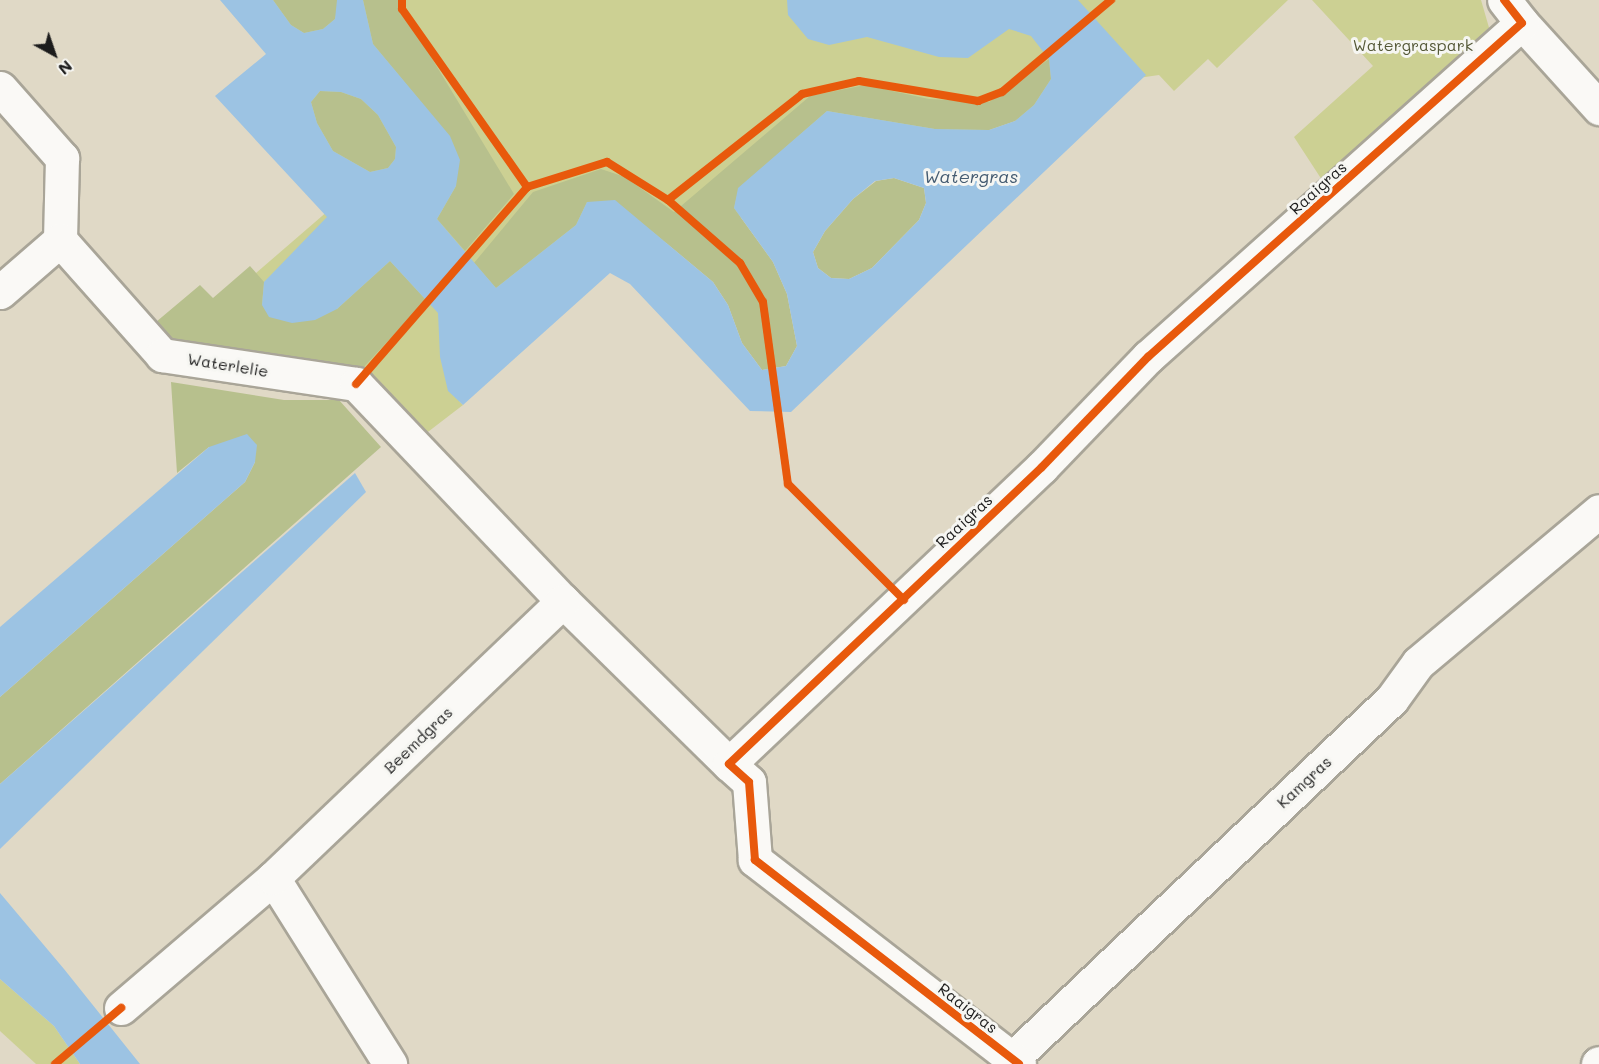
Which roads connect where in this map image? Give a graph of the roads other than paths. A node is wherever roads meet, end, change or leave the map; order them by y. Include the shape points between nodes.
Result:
1 (1513, 12) edge
2 (0, 88) edge
3 (1599, 108) edge
4 (60, 240) junction
5 (0, 292) edge
6 (1599, 511) edge
7 (563, 601) junction
8 (729, 764) junction
9 (273, 878) junction
10 (121, 1008) dead end
11 (1016, 1061) edge
12 (390, 1064) edge

1 - 3 street, Raaigras
1 - 8 street, Raaigras via 1148,357 1042,467
2 - 4 street via 62,158
4 - 5 street
4 - 7 street, Waterlelie via 162,355 356,384
6 - 11 street, Kamgras via 1418,663 1392,699
7 - 8 street
7 - 9 street, Beemdgras
8 - 11 street, Raaigras via 749,782 755,860
9 - 10 street, Beemdgras
9 - 12 street

